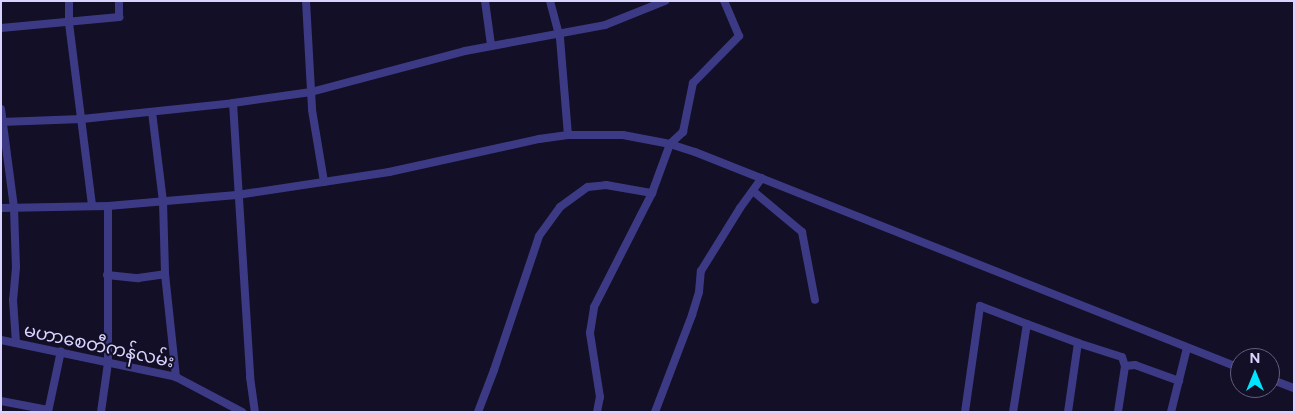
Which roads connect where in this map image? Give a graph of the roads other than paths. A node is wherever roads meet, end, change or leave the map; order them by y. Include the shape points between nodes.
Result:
1 (69, 1) edge
2 (119, 1) edge
3 (306, 1) edge
4 (485, 1) edge
5 (550, 1) edge
6 (665, 1) edge
7 (724, 1) edge
8 (69, 23) junction
9 (1, 28) edge
10 (558, 34) junction
11 (491, 45) junction
12 (311, 92) junction
13 (233, 103) junction
14 (1, 109) edge
15 (152, 112) junction
16 (82, 119) junction
17 (2, 122) edge
18 (568, 135) junction
19 (670, 144) junction
20 (762, 178) junction
21 (324, 182) junction
22 (753, 191) junction
23 (652, 193) junction
24 (238, 195) junction
25 (163, 200) junction
26 (92, 206) junction
27 (108, 206) junction
28 (1, 208) edge
29 (14, 208) junction
30 (165, 274) junction
31 (107, 275) junction
32 (815, 300) dead end
33 (1026, 324) junction
34 (1, 340) edge
35 (16, 343) junction
36 (1078, 343) junction
37 (1187, 348) junction
38 (61, 352) junction
39 (108, 363) junction
40 (1230, 364) edge
41 (1125, 366) junction
42 (176, 377) junction
43 (1179, 381) junction
44 (1280, 383) edge
45 (1294, 388) edge
46 (1, 402) edge
47 (48, 411) edge
48 (101, 412) edge
49 (242, 412) edge
50 (255, 412) edge
51 (478, 412) edge
52 (597, 412) edge
53 (655, 412) edge
54 (965, 412) edge
55 (1013, 412) edge
56 (1068, 412) edge
57 (1118, 412) edge
58 (1171, 412) edge

1 - 8 street
2 - 8 street via 119,16
3 - 12 street
4 - 11 street
5 - 10 street
6 - 10 street via 605,25
7 - 19 street via 739,36 693,83 683,132
8 - 9 street
8 - 16 street
10 - 11 street
10 - 18 street
11 - 12 street
12 - 13 street
12 - 21 street
13 - 15 street
13 - 24 street
14 - 17 street
15 - 16 street
15 - 25 street
16 - 17 street
16 - 26 street
17 - 29 street
18 - 19 street via 623,135
18 - 21 street
19 - 20 street
19 - 23 street
20 - 22 street
20 - 37 street
21 - 24 street
22 - 32 street via 802,232
22 - 53 street via 701,271 692,316
23 - 51 street via 606,185 588,187 560,207 539,236
23 - 52 street via 594,308 590,333 600,397
24 - 25 street
24 - 50 street
25 - 27 street
25 - 30 street
26 - 27 street
26 - 29 street
27 - 31 street
28 - 29 street
29 - 35 street
30 - 31 street via 138,278
30 - 42 street
31 - 39 street
33 - 36 street
33 - 54 street via 980,306
33 - 55 street
34 - 35 street, မဟာစေတီကန်လမ်း
35 - 38 street, မဟာစေတီကန်လမ်း
36 - 41 street via 1122,357
36 - 56 street
37 - 40 street
37 - 43 street
38 - 39 street, မဟာစေတီကန်လမ်း
38 - 47 street
39 - 42 street, မဟာစေတီကန်လမ်း
39 - 48 street
41 - 43 street via 1135,365
41 - 57 street
42 - 49 street, မဟာစေတီကန်လမ်း
43 - 58 street
44 - 45 street
46 - 47 street

